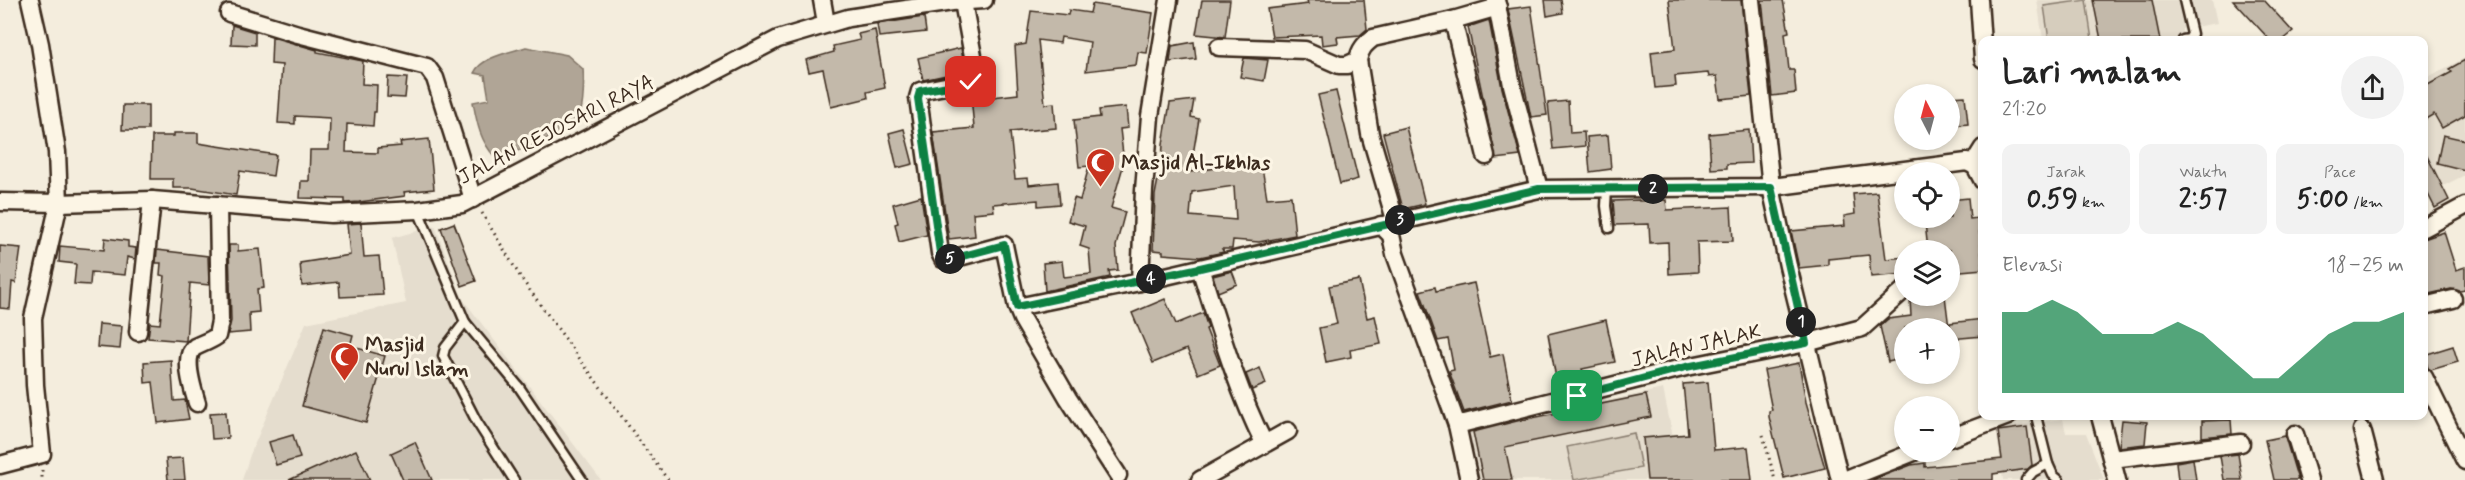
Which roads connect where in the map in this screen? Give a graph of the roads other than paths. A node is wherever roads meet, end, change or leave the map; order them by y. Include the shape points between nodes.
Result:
1 (30, 0) edge
2 (822, 0) edge
3 (984, 0) edge
4 (1169, 0) edge
5 (1751, 0) edge
6 (1979, 0) edge
7 (2184, 0) edge
8 (956, 1) edge
9 (1497, 4) edge
10 (229, 13) dead end
11 (1453, 20) junction
12 (826, 23) junction
13 (1981, 36) edge
14 (2191, 36) edge
15 (1219, 47) dead end
16 (1358, 60) junction
17 (1486, 156) dead end
18 (1978, 156) edge
19 (1973, 164) junction
20 (1978, 172) edge
21 (1771, 187) junction
22 (1539, 189) junction
23 (1607, 189) junction
24 (473, 199) junction
25 (152, 200) junction
26 (0, 202) edge
27 (59, 203) junction
28 (218, 205) junction
29 (2465, 206) edge
30 (418, 210) junction
31 (1386, 224) junction
32 (2428, 224) edge
33 (1609, 228) dead end
34 (1200, 268) junction
35 (1140, 282) junction
36 (1894, 299) edge
37 (2453, 299) dead end
38 (2428, 305) edge
39 (1017, 307) junction
40 (465, 322) junction
41 (138, 332) dead end
42 (1806, 343) junction
43 (2428, 384) edge
44 (197, 403) dead end
45 (1997, 420) edge
46 (2037, 420) edge
47 (2101, 420) edge
48 (1457, 426) junction
49 (2362, 430) dead end
50 (1288, 431) dead end
51 (1960, 434) edge
52 (2295, 434) dead end
53 (1264, 443) junction
54 (2241, 443) dead end
55 (2112, 459) junction
56 (2465, 461) edge
57 (1896, 462) edge
58 (2048, 464) junction
59 (0, 465) edge
60 (1877, 473) edge
61 (1118, 475) dead end
62 (514, 480) edge
63 (582, 480) edge
64 (1200, 480) edge
65 (1469, 480) edge
66 (1842, 480) edge
67 (2026, 480) edge
68 (2059, 480) edge
69 (2117, 480) edge
70 (2309, 480) edge
71 (2374, 480) edge

1 - 27 street via 57,152
2 - 12 street
3 - 8 street, JALAN REJOSARI RAYA
4 - 35 street via 1150,116
5 - 21 street
6 - 13 street
7 - 14 lane
8 - 12 street, JALAN REJOSARI RAYA
8 - 39 street via 975,80 920,91 918,98 940,253 948,260 1004,245
9 - 11 street
9 - 22 street via 1512,85
10 - 24 street via 427,67 435,78
11 - 16 street via 1373,38 1365,44
11 - 17 street
12 - 24 street, JALAN REJOSARI RAYA via 778,39
15 - 16 street via 1305,50 1339,65
16 - 31 street via 1370,134 1394,216
18 - 19 street
19 - 20 street
19 - 21 street
21 - 23 street
21 - 42 street
22 - 23 street
22 - 31 street
23 - 33 lane
24 - 30 street, JALAN REJOSARI RAYA
25 - 27 street, JALAN REJOSARI RAYA
25 - 28 street, JALAN REJOSARI RAYA
25 - 41 street
26 - 27 street, JALAN REJOSARI RAYA
27 - 59 street via 33,318 42,454
28 - 30 street, JALAN REJOSARI RAYA via 331,214
28 - 44 street via 220,321 217,336 193,348 189,356
29 - 32 street
30 - 40 lane
31 - 34 street
31 - 48 street
34 - 35 street
34 - 53 street via 1236,378
35 - 39 street
36 - 42 street, JALAN JALAK via 1862,328
37 - 38 street
39 - 61 street via 1068,398
40 - 62 lane via 444,348 443,356 477,422
40 - 63 lane via 519,387
42 - 48 street, JALAN JALAK via 1686,367
42 - 66 street
43 - 56 street
45 - 51 street
46 - 58 lane
47 - 55 street
48 - 65 street
49 - 71 street
50 - 53 street
52 - 70 street
53 - 64 street
54 - 55 street
55 - 69 street
57 - 60 street
58 - 67 lane
58 - 68 lane
60 - 66 street

